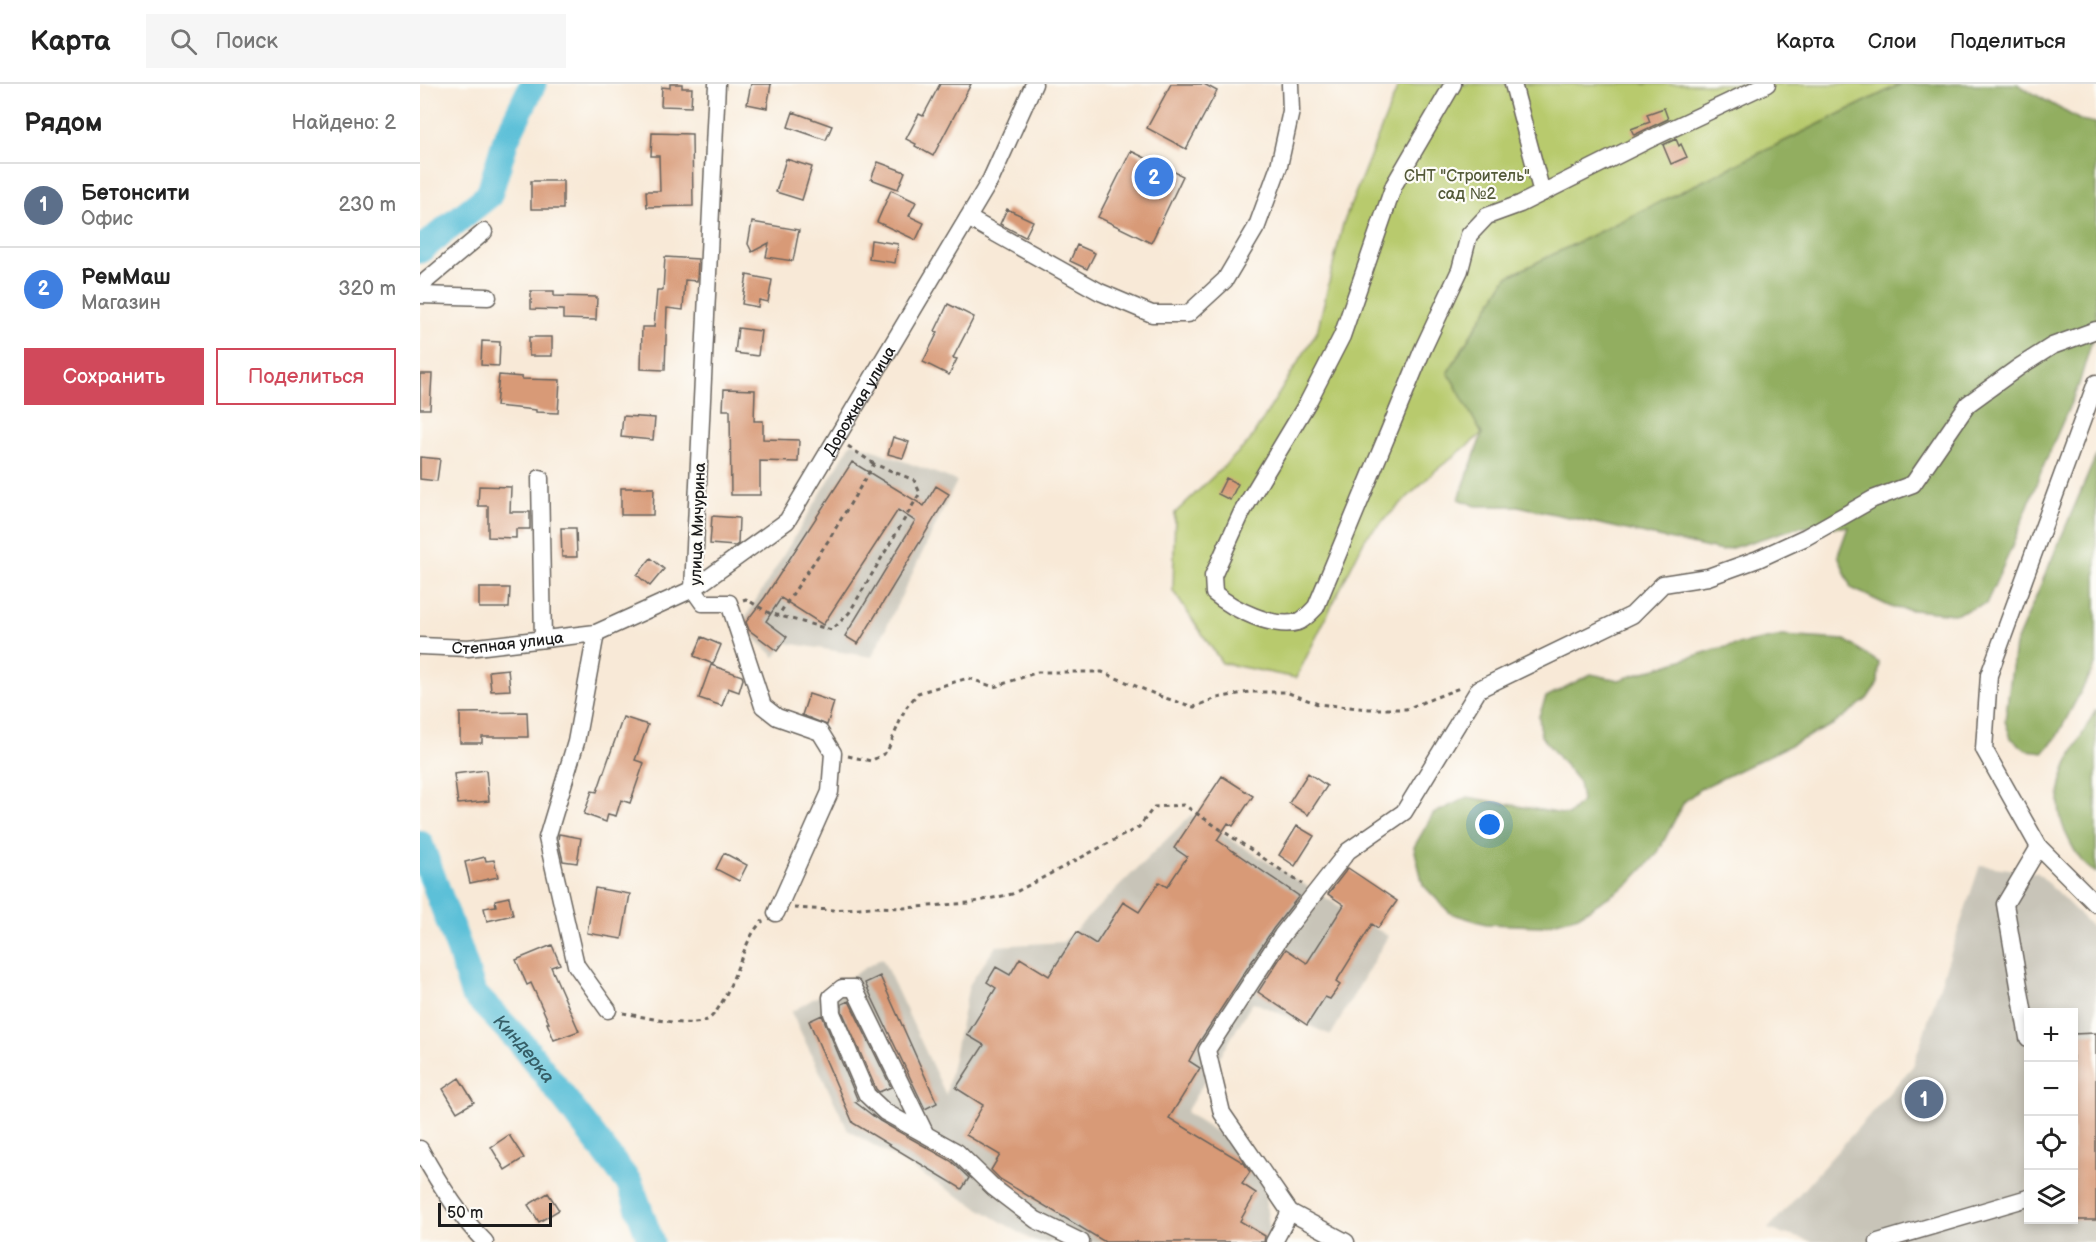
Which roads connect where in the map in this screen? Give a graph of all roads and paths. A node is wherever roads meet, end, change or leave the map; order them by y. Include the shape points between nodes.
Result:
1 (717, 84) edge
2 (1034, 84) edge
3 (1290, 84) edge
4 (1453, 84) edge
5 (1513, 84) edge
6 (1767, 84) edge
7 (1542, 193) junction
8 (968, 218) junction
9 (484, 232) dead end
10 (420, 292) edge
11 (488, 297) dead end
12 (2096, 330) edge
13 (2096, 383) edge
14 (837, 438) junction
15 (874, 464) junction
16 (540, 478) dead end
17 (693, 589) junction
18 (729, 603) junction
19 (778, 616) junction
20 (596, 633) junction
21 (543, 639) junction
22 (420, 646) edge
23 (1471, 685) dead end
24 (833, 753) junction
25 (2039, 847) junction
26 (1316, 893) junction
27 (2096, 904) edge
28 (776, 913) junction
29 (608, 1010) joint
30 (2024, 1015) edge
31 (926, 1135) junction
32 (420, 1149) edge
33 (2024, 1199) edge
34 (1290, 1212) junction
35 (485, 1242) edge
36 (1081, 1242) edge
37 (1274, 1242) edge
38 (1346, 1242) edge
39 (1878, 1242) edge

1 - 17 street, улица Мичурина
2 - 8 street, Дорожная улица via 991,179
3 - 8 street via 1291,111 1279,166 1257,226 1225,279 1188,314 1152,314 1100,292
4 - 7 street via 1394,185 1342,336 1308,402 1242,512 1213,576 1214,594 1228,605 1277,624 1300,621 1316,607 1460,270 1469,235 1487,216
5 - 7 street
6 - 7 street
8 - 14 street, Дорожная улица
9 - 10 street via 427,280
10 - 11 street
12 - 26 street via 2052,346 1968,404 1913,484 1873,499 1758,559 1708,577 1663,584 1632,615 1479,689 1404,812 1348,851
13 - 25 street via 1989,675 1984,749
14 - 15 path
14 - 17 street, Дорожная улица via 788,521
15 - 19 path
15 - 19 path via 914,480 920,493 849,613 832,630
16 - 21 street
17 - 18 street, улица Мичурина via 703,603
17 - 20 street, Дорожная улица
18 - 19 path via 746,599
18 - 24 street via 763,706 777,717 820,732
20 - 21 street, Степная улица
20 - 29 street via 576,742 548,838 576,965
21 - 22 street, Степная улица via 468,648
23 - 24 path via 1406,708 1318,704 1286,692 1249,692 1194,707 1102,672 1038,672 994,687 968,678 918,693 905,708 887,752 872,761
24 - 28 street via 830,792
25 - 27 street
25 - 30 street via 2005,904
26 - 28 path via 1184,805 1172,804 1154,807 1139,827 1012,894 904,909 798,907
26 - 34 street via 1282,934 1207,1050 1222,1113
28 - 29 path via 758,925 727,994 710,1018 699,1023 680,1023
31 - 31 street via 854,988 843,988 831,997 832,1013 867,1095 885,1113
31 - 36 street via 957,1152 994,1188 1036,1220
32 - 35 street via 435,1178
33 - 39 street
34 - 37 street
34 - 38 street

